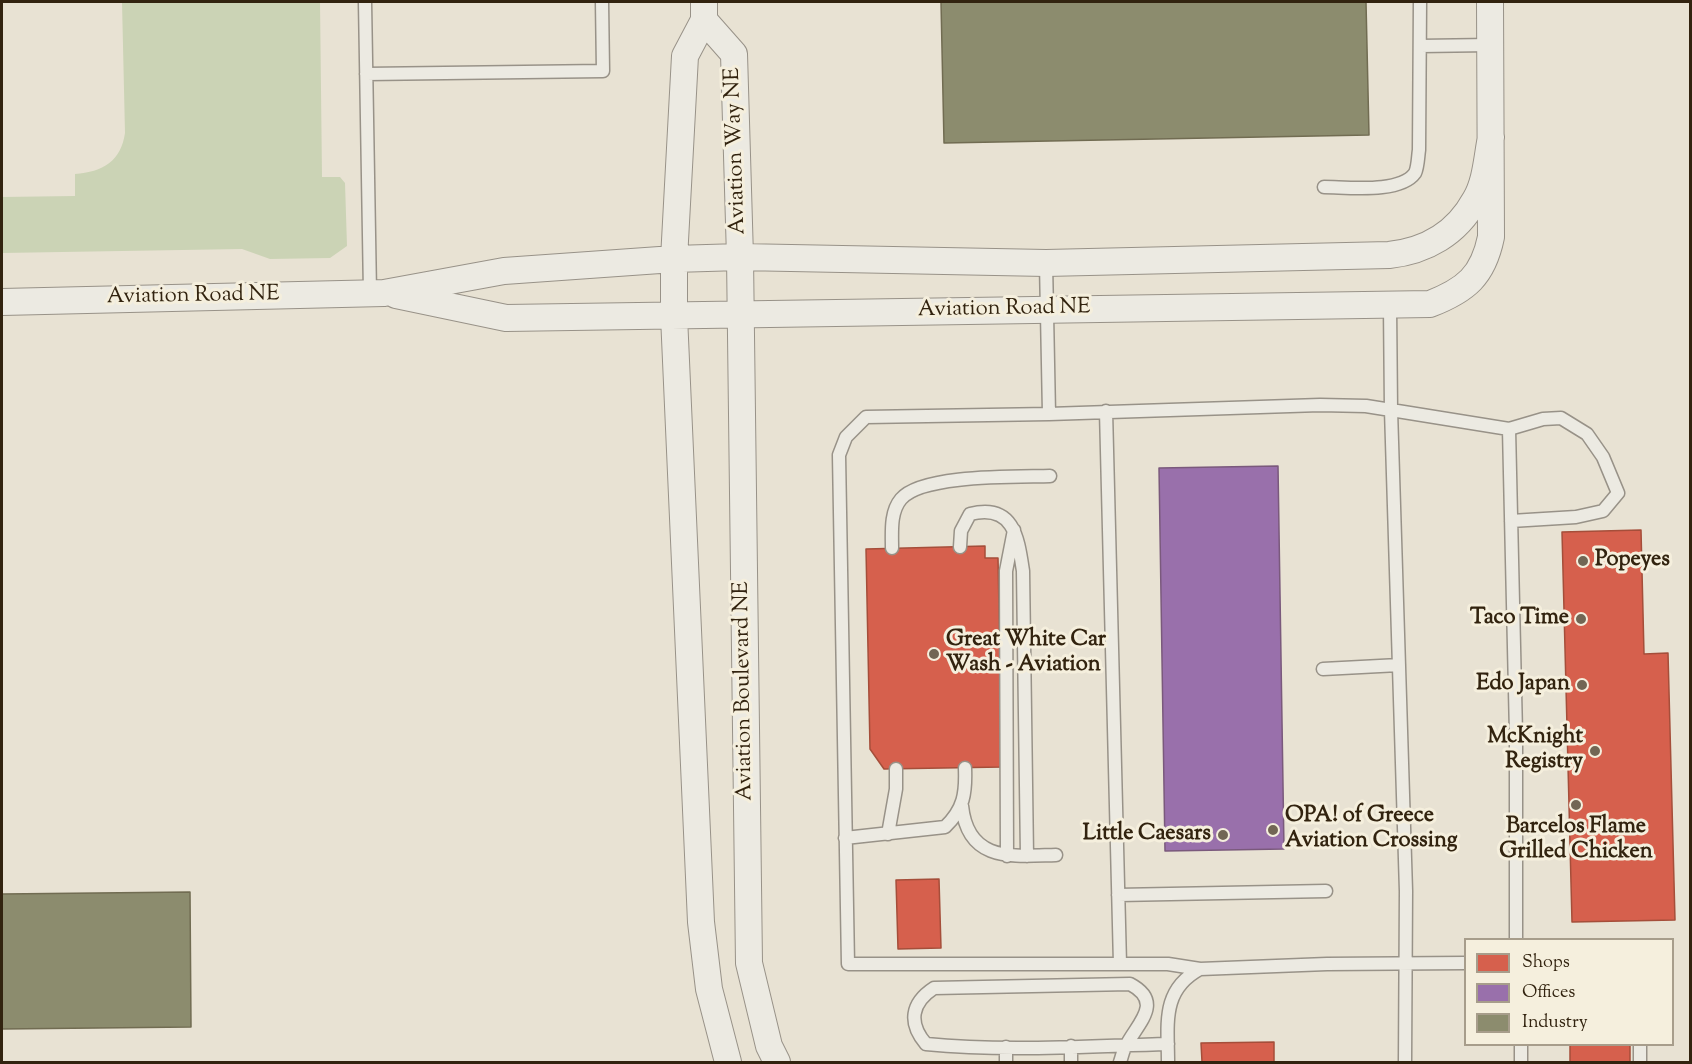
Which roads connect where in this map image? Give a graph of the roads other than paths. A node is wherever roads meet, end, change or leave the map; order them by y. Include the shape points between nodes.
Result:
1 (365, 2) edge
2 (602, 2) edge
3 (1420, 2) edge
4 (1490, 2) edge
5 (704, 11) edge
6 (1490, 45) junction
7 (1420, 46) junction
8 (366, 74) junction
9 (1491, 137) junction
10 (1324, 187) dead end
11 (740, 257) junction
12 (674, 259) junction
13 (1046, 263) junction
14 (377, 293) junction
15 (2, 302) edge
16 (1390, 306) junction
17 (1048, 309) junction
18 (674, 316) junction
19 (739, 316) junction
20 (1391, 410) junction
21 (1106, 411) junction
22 (1049, 414) junction
23 (1509, 429) junction
24 (1050, 476) dead end
25 (1511, 521) junction
26 (1014, 530) junction
27 (960, 547) dead end
28 (892, 548) dead end
29 (1400, 665) junction
30 (1323, 669) dead end
31 (965, 768) dead end
32 (896, 769) dead end
33 (962, 806) junction
34 (888, 834) junction
35 (845, 838) junction
36 (1056, 855) dead end
37 (1007, 856) junction
38 (1027, 856) junction
39 (1326, 891) dead end
40 (1118, 895) junction
41 (1516, 938) edge
42 (1406, 963) junction
43 (1464, 963) edge
44 (1120, 964) junction
45 (1200, 969) junction
46 (1145, 1017) junction
47 (1168, 1017) junction
48 (1168, 1044) junction
49 (1126, 1045) junction
50 (1071, 1046) junction
51 (1521, 1046) edge
52 (1641, 1046) edge
53 (1006, 1047) junction
54 (729, 1062) edge
55 (777, 1062) edge
56 (1006, 1062) edge
57 (1071, 1062) edge
58 (1120, 1062) edge
59 (1168, 1062) edge
60 (1405, 1062) edge
61 (1521, 1062) edge
62 (1640, 1062) edge

1 - 8 lane
2 - 8 lane via 603,71
3 - 7 lane
4 - 6 street, Aviation Road NE
5 - 11 street, Aviation Way NE via 734,54
5 - 12 street, Aviation Way NE via 685,56
6 - 7 lane
6 - 9 street, Aviation Road NE
7 - 10 lane via 1416,172 1403,183 1375,188
8 - 14 lane
9 - 13 street, Aviation Road NE via 1476,200 1437,241 1414,252
9 - 16 street, Aviation Road NE via 1491,237 1478,272 1465,288 1450,297 1430,304
11 - 12 street, Aviation Road NE
11 - 13 street, Aviation Road NE
11 - 19 street, Aviation Way NE
12 - 14 street, Aviation Road NE via 504,271
12 - 18 street, Aviation Way NE
13 - 17 lane
14 - 15 street, Aviation Road NE
14 - 18 street, Aviation Road NE via 506,318
16 - 17 street, Aviation Road NE
16 - 20 lane
17 - 19 street, Aviation Road NE
17 - 22 lane
18 - 19 street, Aviation Road NE
18 - 54 street via 701,922 709,989
19 - 55 street, Aviation Boulevard NE via 749,963 769,1046
20 - 21 lane via 1320,405
20 - 23 lane
20 - 29 lane
21 - 22 lane
21 - 40 lane
22 - 35 lane via 866,417 846,437 839,455
23 - 25 lane
23 - 25 lane via 1561,417 1587,434 1603,457 1618,493 1603,511 1576,517
24 - 28 lane via 942,481 924,487 902,498 893,514
25 - 41 lane
26 - 27 lane via 997,513 970,514 961,531
26 - 37 lane via 1006,571
26 - 38 lane via 1023,571
29 - 30 lane
29 - 42 lane
31 - 33 lane
32 - 34 lane
33 - 34 lane via 945,827
33 - 37 lane via 967,829 978,843
34 - 35 lane
35 - 44 lane via 848,964
36 - 38 lane
37 - 38 lane
39 - 40 lane
40 - 44 lane
42 - 43 lane
42 - 45 lane
42 - 60 lane
44 - 45 lane
45 - 47 lane via 1186,977 1173,994
46 - 47 lane
46 - 49 lane
46 - 53 lane via 1146,999 1140,989 1130,984 934,988 922,996 914,1011 917,1034 926,1044
47 - 48 lane
48 - 49 lane
48 - 59 lane
49 - 50 lane
49 - 58 lane
50 - 53 lane
50 - 57 lane
51 - 61 lane
52 - 62 lane
53 - 56 lane

